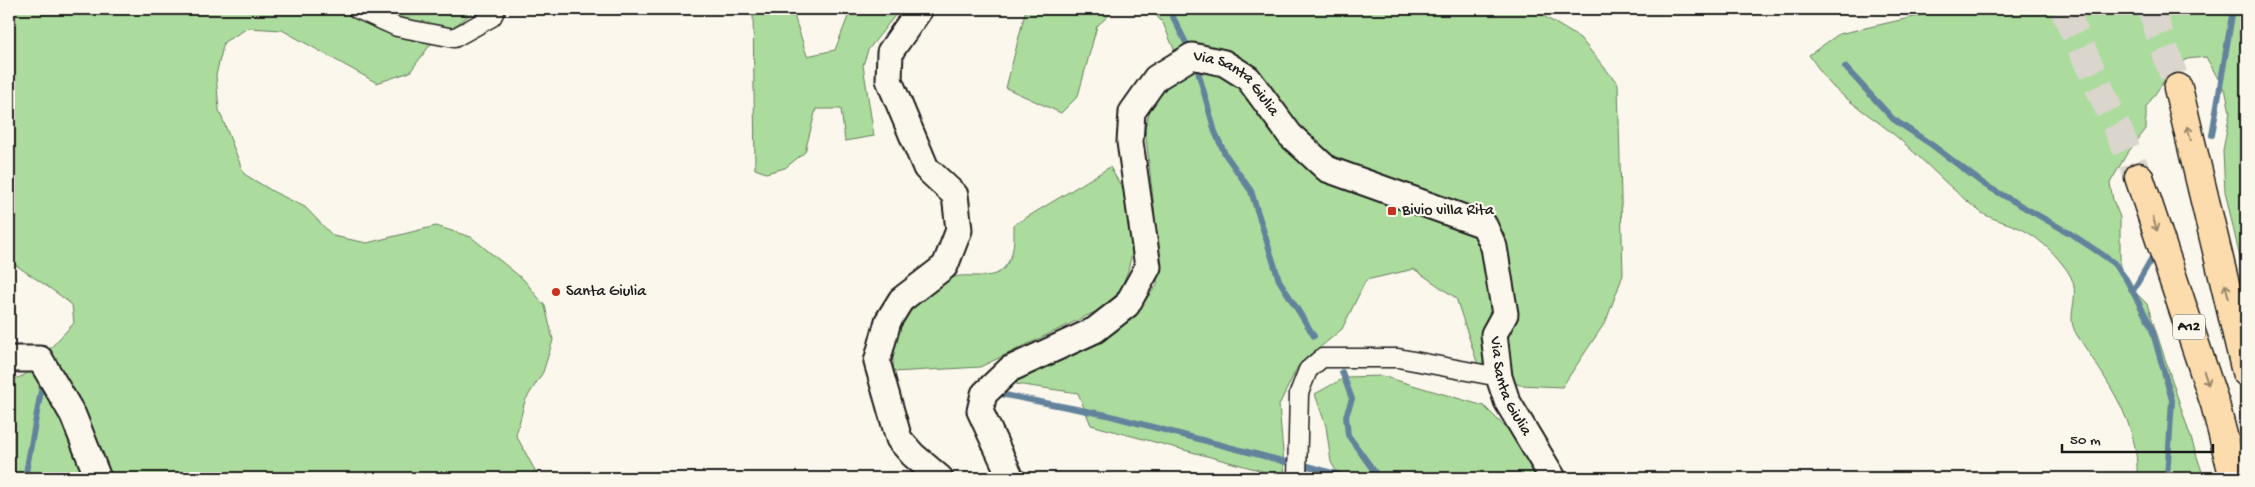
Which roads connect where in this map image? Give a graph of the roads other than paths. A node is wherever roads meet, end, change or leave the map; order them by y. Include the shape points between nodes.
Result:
1 (357, 9) edge
2 (496, 9) edge
3 (920, 9) edge
4 (2178, 88) tunnel mouth
5 (2140, 177) tunnel mouth
6 (9, 359) edge
7 (2246, 372) edge
8 (1499, 377) junction
9 (98, 478) edge
10 (940, 478) edge
11 (1011, 478) edge
12 (1297, 478) edge
13 (1553, 478) edge
14 (2234, 478) edge

1 - 2 street via 397,27 454,38 492,16
3 - 10 street via 890,52 889,80 926,168 955,195 959,230 945,266 901,300 888,321 877,362 900,439
7 -> 4 highway
5 -> 14 highway, A12 via 2215,404
6 - 9 street via 40,359 73,415
8 - 11 street, Via Santa Giulia via 1494,334 1505,314 1494,247 1484,225 1327,169 1290,135 1248,78 1224,63 1192,56 1156,78 1132,112 1130,142 1148,267 1127,305 1095,330 1010,369 984,394 980,411
8 - 12 street via 1398,358 1322,358 1308,370 1299,393
8 - 13 street, Via Santa Giulia via 1507,401

